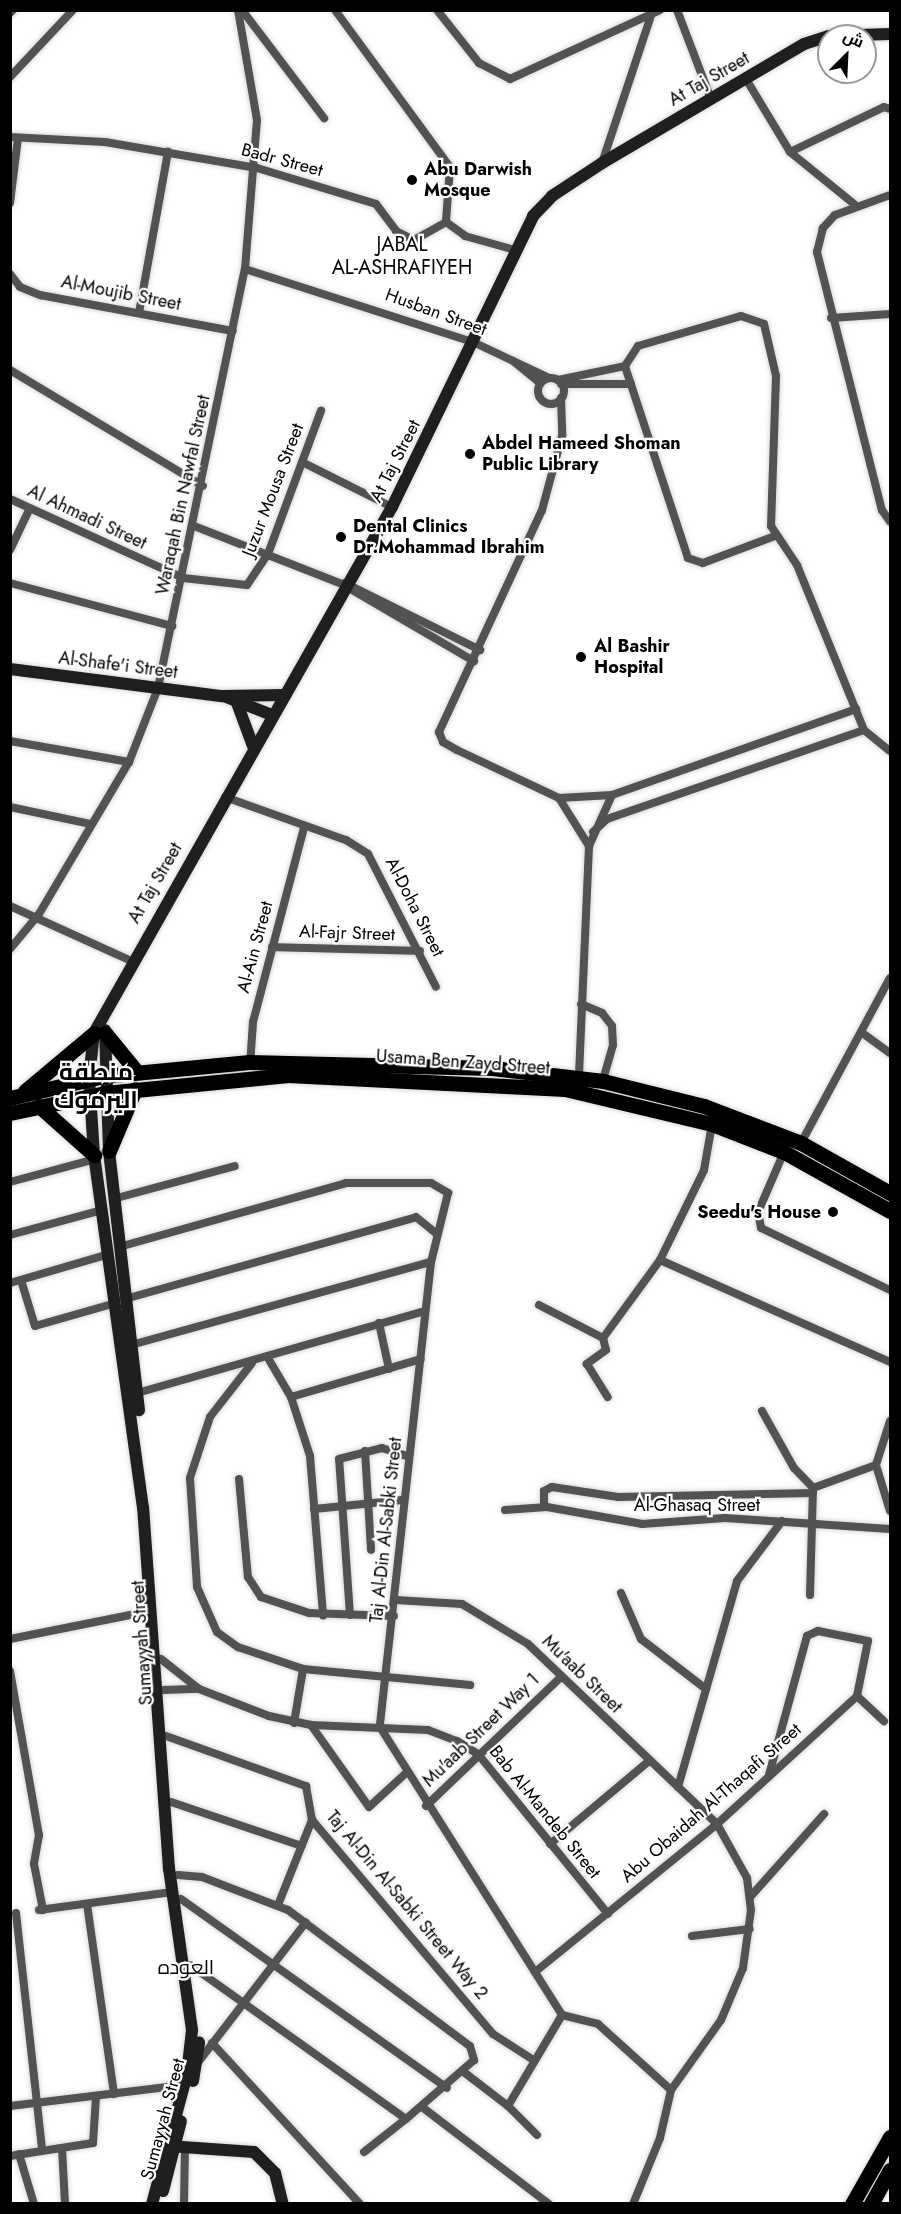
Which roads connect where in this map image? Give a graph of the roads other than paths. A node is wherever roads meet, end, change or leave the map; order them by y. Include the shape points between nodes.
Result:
1 (73, 10) edge
2 (240, 10) edge
3 (334, 10) edge
4 (437, 10) edge
5 (677, 10) edge
6 (656, 12) edge
7 (817, 42) edge
8 (10, 77) edge
9 (746, 79) junction
10 (711, 99) junction
11 (891, 109) edge
12 (324, 118) dead end
13 (14, 138) edge
14 (168, 152) junction
15 (790, 152) junction
16 (602, 163) junction
17 (257, 168) junction
18 (891, 195) edge
19 (10, 203) edge
20 (854, 204) junction
21 (446, 222) junction
22 (515, 250) junction
23 (245, 269) junction
24 (10, 274) edge
25 (139, 313) junction
26 (891, 314) edge
27 (831, 318) junction
28 (233, 331) junction
29 (473, 342) junction
30 (511, 359) junction
31 (625, 366) junction
32 (10, 370) edge
33 (556, 381) junction
34 (540, 383) junction
35 (631, 384) junction
36 (561, 398) junction
37 (321, 411) dead end
38 (302, 462) junction
39 (203, 486) junction
40 (10, 499) edge
41 (392, 507) junction
42 (29, 510) junction
43 (891, 522) edge
44 (194, 526) junction
45 (775, 536) junction
46 (10, 550) edge
47 (268, 554) junction
48 (183, 578) junction
49 (10, 583) edge
50 (346, 585) junction
51 (384, 604) junction
52 (172, 626) junction
53 (480, 650) junction
54 (474, 661) junction
55 (10, 669) edge
56 (158, 688) junction
57 (284, 694) junction
58 (222, 696) junction
59 (237, 703) junction
60 (856, 709) junction
61 (272, 715) junction
62 (864, 730) junction
63 (10, 741) edge
64 (253, 746) junction
65 (891, 751) edge
66 (129, 762) junction
67 (612, 795) junction
68 (224, 796) junction
69 (559, 798) junction
70 (10, 807) edge
71 (91, 824) junction
72 (304, 827) junction
73 (593, 832) junction
74 (589, 846) junction
75 (10, 906) edge
76 (39, 914) junction
77 (272, 947) junction
78 (10, 949) edge
79 (420, 951) junction
80 (131, 961) junction
81 (891, 978) edge
82 (436, 987) dead end
83 (581, 1004) junction
84 (861, 1032) junction
85 (100, 1033) junction
86 (891, 1053) edge
87 (250, 1070) junction
88 (137, 1072) junction
89 (96, 1077) junction
90 (579, 1078) junction
91 (603, 1081) junction
92 (135, 1089) junction
93 (105, 1094) junction
94 (16, 1096) edge
95 (89, 1097) junction
96 (39, 1106) junction
97 (10, 1113) edge
98 (712, 1124) junction
99 (801, 1143) junction
100 (784, 1152) junction
101 (99, 1155) junction
102 (235, 1166) dead end
103 (10, 1182) edge
104 (891, 1193) edge
105 (113, 1199) junction
106 (102, 1210) junction
107 (891, 1211) edge
108 (436, 1233) junction
109 (10, 1235) edge
110 (114, 1251) junction
111 (660, 1260) junction
112 (431, 1262) junction
113 (21, 1280) junction
114 (10, 1283) edge
115 (891, 1290) edge
116 (121, 1301) junction
117 (539, 1305) dead end
118 (425, 1311) junction
119 (379, 1323) junction
120 (603, 1338) junction
121 (131, 1345) junction
122 (268, 1358) junction
123 (421, 1359) junction
124 (891, 1362) edge
125 (252, 1363) junction
126 (389, 1370) junction
127 (137, 1392) junction
128 (291, 1397) junction
129 (608, 1397) dead end
130 (762, 1411) dead end
131 (891, 1421) edge
132 (365, 1451) junction
133 (409, 1457) junction
134 (876, 1465) junction
135 (239, 1479) dead end
136 (813, 1490) junction
137 (403, 1500) junction
138 (369, 1503) junction
139 (341, 1506) junction
140 (544, 1507) junction
141 (314, 1509) junction
142 (505, 1510) dead end
143 (891, 1511) edge
144 (782, 1521) junction
145 (814, 1525) junction
146 (891, 1529) edge
147 (371, 1550) dead end
148 (621, 1593) dead end
149 (810, 1595) dead end
150 (396, 1600) junction
151 (150, 1611) junction
152 (324, 1615) junction
153 (350, 1615) junction
154 (394, 1616) junction
155 (10, 1639) edge
156 (161, 1659) junction
157 (303, 1669) junction
158 (10, 1671) edge
159 (387, 1677) junction
160 (560, 1678) junction
161 (470, 1685) dead end
162 (199, 1689) junction
163 (706, 1689) junction
164 (163, 1690) junction
165 (856, 1696) junction
166 (884, 1721) dead end
167 (294, 1723) junction
168 (311, 1725) junction
169 (380, 1727) junction
170 (166, 1737) junction
171 (478, 1754) junction
172 (649, 1761) junction
173 (405, 1773) junction
174 (769, 1775) junction
175 (678, 1787) junction
176 (171, 1802) junction
177 (426, 1806) junction
178 (824, 1814) dead end
179 (312, 1820) junction
180 (717, 1824) junction
181 (550, 1844) junction
182 (302, 1846) junction
183 (178, 1875) junction
184 (177, 1895) junction
185 (751, 1896) junction
186 (87, 1904) junction
187 (278, 1905) junction
188 (16, 1913) dead end
189 (608, 1914) junction
190 (306, 1922) junction
191 (750, 1929) junction
192 (692, 1936) dead end
193 (275, 1964) junction
194 (190, 1965) junction
195 (535, 1972) junction
196 (246, 2001) junction
197 (562, 2015) junction
198 (212, 2043) junction
199 (532, 2059) junction
200 (199, 2061) junction
201 (465, 2073) junction
202 (184, 2085) junction
203 (447, 2088) junction
204 (671, 2090) junction
205 (114, 2094) junction
206 (96, 2097) junction
207 (39, 2102) junction
208 (10, 2106) edge
209 (508, 2106) junction
210 (422, 2107) junction
211 (406, 2119) junction
212 (537, 2135) dead end
213 (891, 2137) edge
214 (175, 2146) junction
215 (62, 2148) junction
216 (42, 2149) junction
217 (364, 2152) dead end
218 (15, 2155) edge
219 (891, 2170) edge
220 (34, 2204) edge
221 (65, 2204) edge
222 (152, 2204) edge
223 (160, 2204) edge
224 (184, 2204) edge
225 (283, 2204) edge
226 (360, 2204) edge
227 (549, 2204) edge
228 (633, 2204) edge
229 (852, 2204) edge
230 (871, 2204) edge

1 - 8 street
2 - 12 street
2 - 17 street, Waraqah Bin Nawfal Street via 257,120
3 - 21 street via 450,167
4 - 6 street via 479,63 510,79
5 - 10 street
6 - 16 street
7 - 9 street, At Taj Street
9 - 10 street, At Taj Street
9 - 15 street
10 - 16 street, At Taj Street
11 - 15 street via 884,107
13 - 14 street, Badr Street via 88,140
13 - 19 street
14 - 17 street, Badr Street
14 - 25 street
15 - 20 street
16 - 22 street, At Taj Street via 543,203
17 - 21 street, Badr Street via 376,204 396,231 414,240
17 - 23 street, Waraqah Bin Nawfal Street
18 - 20 street
20 - 27 street via 835,215 818,240
21 - 22 street via 465,236
22 - 29 street, At Taj Street
23 - 28 street, Waraqah Bin Nawfal Street
23 - 29 street, Husban Street
24 - 25 street, Al-Moujib Street via 20,287 40,295
25 - 28 street, Al-Moujib Street
26 - 27 street
27 - 43 street via 882,510
28 - 39 street, Waraqah Bin Nawfal Street
29 - 30 street, Husban Street
29 - 41 street, At Taj Street
30 - 33 street, Husban Street
30 - 34 street, Husban Street
31 - 33 street
31 - 35 street
31 - 45 street via 638,346 749,316 764,324 776,389
32 - 39 street
33 - 34 street
33 - 35 street, Husban Street
33 - 36 street
34 - 36 street, Husban Street via 543,401
35 - 45 street via 690,561 703,563
36 - 53 street via 554,475
37 - 38 street, Juzur Mousa Street
38 - 41 street
38 - 47 street, Juzur Mousa Street
39 - 44 street, Waraqah Bin Nawfal Street
40 - 42 street, Al Ahmadi Street
41 - 50 street, At Taj Street
42 - 46 street
42 - 48 street, Al Ahmadi Street
44 - 47 street
44 - 48 street, Waraqah Bin Nawfal Street
45 - 60 street via 797,566
47 - 48 street, Juzur Mousa Street via 247,585
47 - 50 street
48 - 52 street, Waraqah Bin Nawfal Street
49 - 52 street
50 - 51 street
50 - 57 street, At Taj Street
51 - 53 street
51 - 54 street
52 - 56 street, Waraqah Bin Nawfal Street
53 - 54 street
54 - 69 street via 442,720 442,742
55 - 56 street, Al-Shafe'i Street
56 - 58 street, Al-Shafe'i Street
56 - 66 street, Waraqah Bin Nawfal Street
57 - 58 street, Al-Shafe'i Street
57 - 61 street, At Taj Street
58 - 59 street, Al-Shafe'i Street
59 - 61 street, Al-Shafe'i Street
59 - 64 street
60 - 62 street
60 - 67 street
61 - 64 street, At Taj Street
62 - 65 street
62 - 73 street via 607,819
63 - 66 street
64 - 68 street, At Taj Street
66 - 71 street, Waraqah Bin Nawfal Street
67 - 69 street
67 - 73 street
68 - 72 street, Al-Doha Street
68 - 80 street, At Taj Street
69 - 74 street
70 - 71 street
71 - 76 street, Waraqah Bin Nawfal Street
72 - 77 street, Al-Ain Street
72 - 79 street, Al-Doha Street via 346,840 368,854
73 - 74 street
74 - 83 street
75 - 76 street
76 - 78 street, Waraqah Bin Nawfal Street
76 - 80 street
77 - 79 street, Al-Fajr Street
77 - 87 street, Al-Ain Street via 253,1022
79 - 82 street, Al-Doha Street
80 - 85 street, At Taj Street via 102,1018
81 - 84 street
83 - 90 street
83 - 91 street via 602,1013 615,1036
84 - 86 street
84 - 99 street
85 - 88 highway
85 - 89 street
85 - 94 highway
87 - 88 highway, Usama Ben Zayd Street
87 - 90 highway, Usama Ben Zayd Street via 421,1063
87 - 92 highway, Usama Ben Zayd Street
87 - 98 highway, Usama Ben Zayd Street via 565,1089
88 - 89 highway, Usama Ben Zayd Street
89 - 93 street, Sumayyah Street
89 - 94 highway, Usama Ben Zayd Street
89 - 95 street, Sumayyah Street
90 - 91 highway, Usama Ben Zayd Street
91 - 99 highway, Usama Ben Zayd Street via 705,1107
92 - 93 highway, Usama Ben Zayd Street
92 - 101 highway
93 - 95 highway, Usama Ben Zayd Street
93 - 101 street, Sumayyah Street
95 - 96 highway, Usama Ben Zayd Street
95 - 101 street, Sumayyah Street
96 - 97 highway, Usama Ben Zayd Street
96 - 101 highway
98 - 100 highway, Usama Ben Zayd Street
98 - 111 street via 704,1170
99 - 104 highway, Usama Ben Zayd Street
100 - 107 highway, Usama Ben Zayd Street
100 - 115 street via 758,1212 761,1228
101 - 103 street
101 - 105 street, Sumayyah Street
101 - 106 street, Sumayyah Street
102 - 105 street
105 - 110 street, Sumayyah Street
106 - 109 street
106 - 110 street, Sumayyah Street
108 - 110 street, Taj Al-Din Al-Sabki Street via 449,1200 439,1184 349,1182
108 - 112 street, Taj Al-Din Al-Sabki Street
108 - 116 street via 416,1217
110 - 113 street
110 - 116 street, Sumayyah Street
111 - 120 street
111 - 124 street
112 - 118 street, Taj Al-Din Al-Sabki Street
112 - 121 street
113 - 114 street
113 - 116 street via 35,1326
116 - 121 street, Sumayyah Street
116 - 151 street, Sumayyah Street
117 - 120 street
118 - 119 street
118 - 123 street, Taj Al-Din Al-Sabki Street
119 - 122 street
119 - 126 street
120 - 129 street via 606,1350 587,1364
121 - 127 street, Sumayyah Street
122 - 125 street
122 - 128 street
123 - 126 street
123 - 133 street, Taj Al-Din Al-Sabki Street
125 - 127 street
125 - 157 street via 210,1417 193,1457 190,1504 197,1587 207,1616 228,1641
126 - 128 street
127 - 156 street, Sumayyah Street
128 - 141 street via 310,1456
130 - 136 street via 794,1468
131 - 134 street
132 - 133 street via 388,1448
132 - 138 street
132 - 139 street via 339,1459
133 - 137 street, Taj Al-Din Al-Sabki Street
134 - 136 street
134 - 143 street
135 - 152 street via 250,1583 269,1603
136 - 140 street via 618,1497 552,1487 544,1491
136 - 145 street
137 - 138 street
137 - 150 street, Taj Al-Din Al-Sabki Street
138 - 139 street
138 - 147 street
139 - 141 street
139 - 153 street
140 - 142 street, Al-Ghasaq Street
140 - 144 street, Al-Ghasaq Street via 642,1524 725,1518
141 - 152 street
144 - 145 street, Al-Ghasaq Street
144 - 163 street via 737,1581
145 - 146 street, Al-Ghasaq Street
145 - 149 street
148 - 163 street via 641,1640
150 - 154 street, Taj Al-Din Al-Sabki Street
150 - 160 street, Mu'aab Street via 437,1600 475,1610 528,1644
151 - 155 street
151 - 184 street, Sumayyah Street
152 - 153 street
153 - 154 street
154 - 159 street, Taj Al-Din Al-Sabki Street
156 - 162 street
156 - 164 street, Sumayyah Street
157 - 159 street
157 - 167 street
158 - 186 street via 39,1835 34,1864 40,1910
159 - 161 street
159 - 169 street, Taj Al-Din Al-Sabki Street
160 - 171 street, Mu'aab Street Way 1
160 - 172 street, Mu'aab Street
162 - 164 street
162 - 167 street, Bab Al-Mandeb Street
163 - 175 street
164 - 170 street, Sumayyah Street
165 - 166 street
165 - 174 street, Abu Obaidah Al-Thaqafi Street
165 - 174 street via 870,1647 862,1639 818,1631 807,1636
167 - 168 street, Bab Al-Mandeb Street
168 - 169 street, Bab Al-Mandeb Street
168 - 173 street via 369,1807
169 - 171 street, Bab Al-Mandeb Street via 437,1732
169 - 173 street
170 - 176 street, Sumayyah Street
170 - 179 street, Taj Al-Din Al-Sabki Street Way 2 via 295,1778 310,1790
171 - 177 street, Mu'aab Street Way 1
171 - 181 street, Bab Al-Mandeb Street
172 - 175 street, Mu'aab Street
172 - 181 street
173 - 177 street
174 - 180 street, Abu Obaidah Al-Thaqafi Street
175 - 180 street, Mu'aab Street
176 - 182 street
176 - 183 street, Sumayyah Street
177 - 195 street
178 - 185 street
179 - 182 street
179 - 199 street, Taj Al-Din Al-Sabki Street Way 2 via 493,2034
180 - 185 street, Mu'aab Street via 739,1859
180 - 189 street, Abu Obaidah Al-Thaqafi Street
181 - 189 street, Bab Al-Mandeb Street
182 - 187 street
183 - 184 street, Sumayyah Street
183 - 187 street via 202,1877
184 - 186 street
184 - 193 street
184 - 194 street, Sumayyah Street
184 - 202 street, Sumayyah Street via 192,2030
185 - 191 street, Mu'aab Street
186 - 205 street
187 - 190 street
188 - 207 street
189 - 195 street, Abu Obaidah Al-Thaqafi Street
190 - 193 street
190 - 201 street via 470,2046 475,2056
191 - 192 street
191 - 204 street, Mu'aab Street via 730,2003
193 - 196 street
193 - 203 street
194 - 196 street
194 - 200 street, Sumayyah Street
195 - 197 street
196 - 198 street
196 - 211 street
197 - 199 street
197 - 204 street via 598,2024
198 - 200 street
198 - 226 street
199 - 209 street
200 - 214 street, Sumayyah Street
201 - 203 street
201 - 209 street
202 - 205 street
202 - 214 street, Sumayyah Street
203 - 210 street
204 - 228 street via 660,2138
205 - 206 street
206 - 207 street
206 - 215 street via 96,2139
207 - 208 street
207 - 216 street
209 - 212 street
210 - 211 street
210 - 227 street
211 - 217 street
213 - 229 highway
214 - 222 street, Sumayyah Street
214 - 223 street, Sumayyah Street
214 - 224 street
214 - 225 street via 255,2152 275,2173
215 - 216 street
215 - 221 street
216 - 218 street
218 - 220 street
219 - 230 highway

